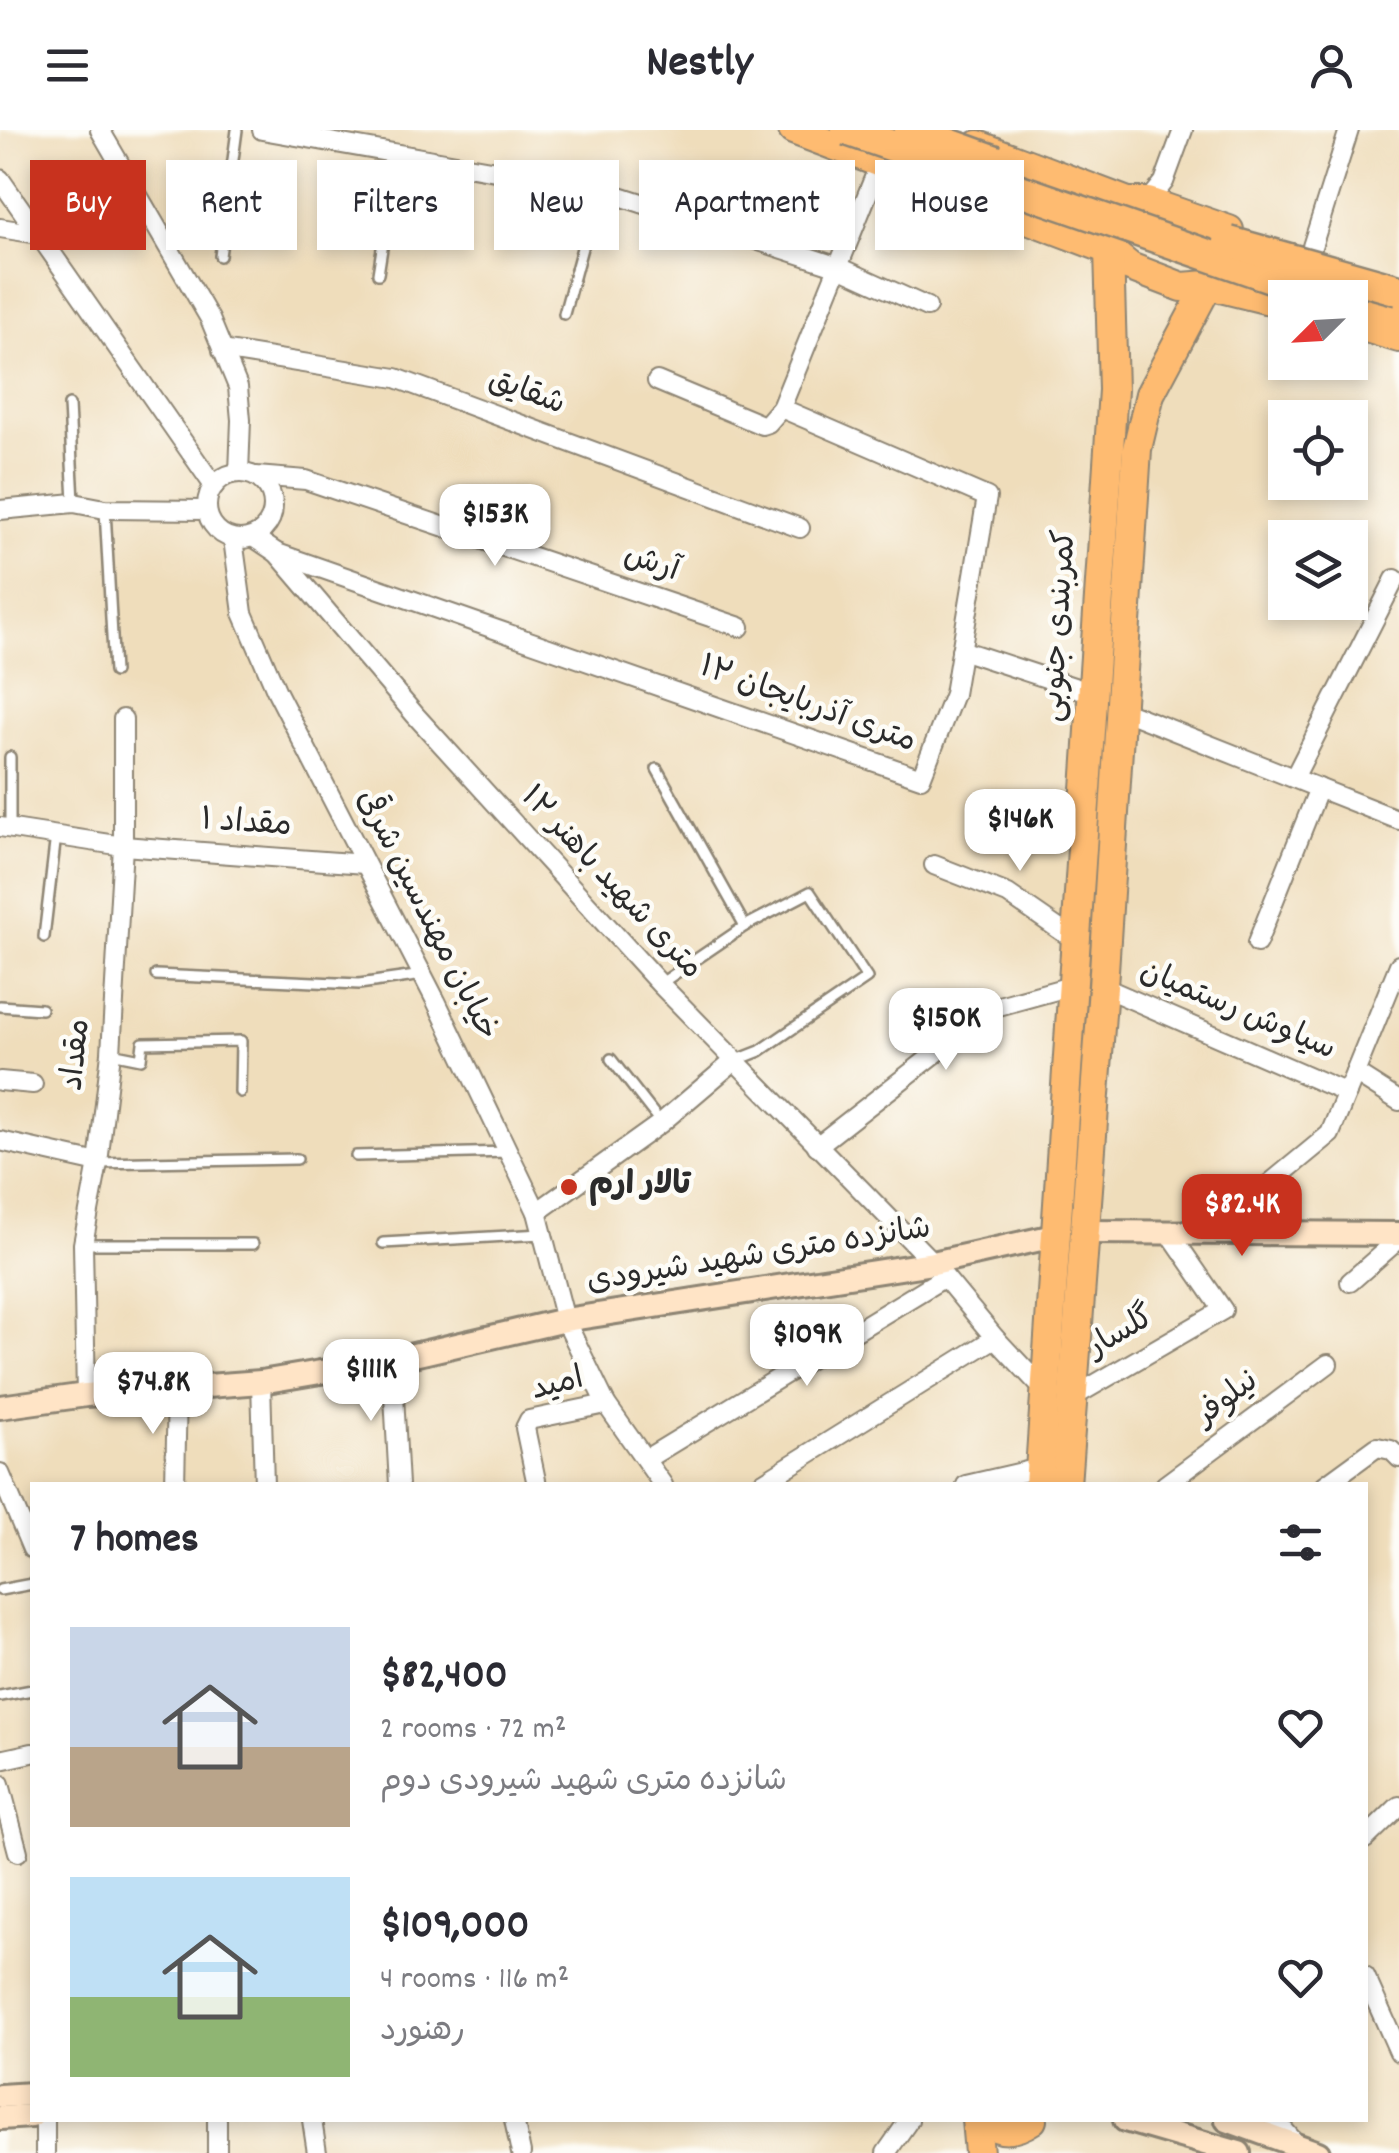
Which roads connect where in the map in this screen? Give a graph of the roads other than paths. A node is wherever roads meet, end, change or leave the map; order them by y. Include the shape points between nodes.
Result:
1 (100, 130) edge
2 (237, 130) edge
3 (262, 130) edge
4 (794, 130) edge
5 (847, 130) edge
6 (910, 130) edge
7 (940, 130) edge
8 (1183, 130) edge
9 (1348, 130) edge
10 (397, 154) junction
11 (875, 161) edge
12 (494, 171) edge
13 (875, 175) edge
14 (0, 179) edge
15 (1066, 179) junction
16 (619, 196) edge
17 (1138, 202) junction
18 (1024, 218) edge
19 (30, 222) edge
20 (1216, 226) junction
21 (0, 228) edge
22 (1055, 230) junction
23 (30, 233) edge
24 (49, 250) edge
25 (581, 250) edge
26 (1109, 250) junction
27 (220, 256) dead end
28 (1309, 256) junction
29 (838, 267) junction
30 (378, 274) dead end
31 (1399, 279) edge
32 (1282, 280) edge
33 (1287, 280) edge
34 (1208, 285) junction
35 (1399, 290) edge
36 (1268, 300) edge
37 (1368, 304) edge
38 (927, 307) dead end
39 (564, 314) dead end
40 (1399, 314) edge
41 (1368, 329) edge
42 (1399, 338) edge
43 (222, 350) junction
44 (657, 380) dead end
45 (69, 405) dead end
46 (781, 408) junction
47 (1108, 446) junction
48 (1137, 448) junction
49 (247, 475) junction
50 (214, 486) junction
51 (74, 503) junction
52 (106, 509) junction
53 (0, 510) edge
54 (206, 510) junction
55 (800, 528) dead end
56 (253, 537) junction
57 (233, 539) junction
58 (276, 552) junction
59 (1396, 580) dead end
60 (740, 627) dead end
61 (961, 650) junction
62 (114, 672) dead end
63 (1092, 693) junction
64 (1119, 709) junction
65 (123, 720) dead end
66 (10, 757) dead end
67 (656, 769) dead end
68 (1294, 778) junction
69 (1319, 788) junction
70 (1399, 820) edge
71 (5, 827) edge
72 (56, 835) junction
73 (123, 846) junction
74 (365, 864) junction
75 (934, 865) dead end
76 (745, 926) junction
77 (44, 937) dead end
78 (1076, 941) junction
79 (1257, 943) dead end
80 (1398, 968) edge
81 (156, 974) dead end
82 (422, 975) junction
83 (660, 984) junction
84 (1071, 986) junction
85 (1103, 987) junction
86 (0, 1006) edge
87 (42, 1009) dead end
88 (111, 1054) junction
89 (611, 1059) dead end
90 (734, 1061) junction
91 (1355, 1073) junction
92 (0, 1080) edge
93 (32, 1084) dead end
94 (240, 1092) dead end
95 (1347, 1093) junction
96 (1399, 1101) edge
97 (660, 1123) junction
98 (0, 1140) edge
99 (816, 1146) junction
100 (508, 1152) junction
101 (356, 1156) dead end
102 (297, 1158) dead end
103 (98, 1163) junction
104 (537, 1212) junction
105 (1085, 1232) junction
106 (1169, 1232) junction
107 (1211, 1232) junction
108 (542, 1234) junction
109 (1054, 1236) junction
110 (1399, 1236) edge
111 (383, 1243) dead end
112 (84, 1244) junction
113 (253, 1244) dead end
114 (938, 1271) junction
115 (1350, 1282) dead end
116 (565, 1320) junction
117 (995, 1338) junction
118 (392, 1360) junction
119 (1328, 1364) dead end
120 (261, 1382) junction
121 (177, 1390) junction
122 (1059, 1394) junction
123 (86, 1396) junction
124 (606, 1404) junction
125 (0, 1407) edge
126 (1399, 1458) edge
127 (646, 1459) junction
128 (0, 1473) edge
129 (1058, 1478) edge
130 (176, 1482) edge
131 (264, 1482) edge
132 (398, 1482) edge
133 (536, 1482) edge
134 (661, 1482) edge
135 (764, 1482) edge
136 (1005, 1482) edge
137 (1169, 1482) edge
138 (1329, 1482) edge
139 (30, 1544) edge
140 (30, 1584) edge
141 (0, 1590) edge
142 (30, 1690) edge
143 (0, 1696) edge
144 (30, 1753) edge
145 (0, 1760) edge
146 (2, 1795) edge
147 (1399, 1806) edge
148 (1368, 1836) edge
149 (18, 1852) dead end
150 (1368, 1983) edge
151 (1399, 2052) edge
152 (30, 2094) edge
153 (0, 2096) edge
154 (30, 2116) edge
155 (0, 2118) edge
156 (45, 2122) edge
157 (217, 2122) edge
158 (312, 2122) edge
159 (514, 2122) edge
160 (908, 2122) edge
161 (979, 2122) edge
162 (983, 2122) edge
163 (1029, 2122) edge
164 (1032, 2122) edge
165 (1132, 2122) edge
166 (1231, 2122) edge
167 (1277, 2122) edge
168 (1305, 2151) edge
169 (44, 2153) edge
170 (217, 2153) edge
171 (317, 2153) edge
172 (521, 2153) edge
173 (886, 2153) edge
174 (980, 2153) edge
175 (1026, 2153) edge
176 (1240, 2153) edge

1 - 43 street via 210,318
2 - 27 lane
3 - 10 street
4 - 11 main road
5 - 32 highway, bridge
6 - 35 highway, bridge via 1232,244
7 - 15 main road
8 - 17 street via 1164,182
9 - 28 street
10 - 12 street
10 - 30 lane
13 - 29 street
14 - 19 street
15 - 17 main road
15 - 22 main road via 1074,205
16 - 29 street
17 - 20 main road
17 - 26 main road, کمربندی جنوبی via 1112,212 1104,240
18 - 22 main road
20 - 28 main road
20 - 34 main road, کمربندی جنوبی via 1226,258
21 - 23 street
22 - 26 main road
24 - 50 street
25 - 39 lane
26 - 34 main road via 1130,267 1182,287
26 - 47 main road, کمربندی جنوبی
28 - 31 main road
28 - 33 main road
29 - 38 street
29 - 46 street
34 - 36 main road
34 - 48 main road, کمربندی جنوبی via 1150,394
37 - 40 highway
41 - 42 main road
43 - 49 street via 238,387
43 - 55 street, شقایق via 396,378
44 - 46 street via 762,425
45 - 51 lane
46 - 61 street, ۱۲ متری آذربایجان via 987,497
47 - 48 main road
47 - 63 main road, کمربندی جنوبی
48 - 64 main road, کمربندی جنوبی
49 - 50 street via 227,476
49 - 56 street via 268,488 273,510
49 - 60 street, آرش via 306,480
50 - 54 street
51 - 52 street
51 - 53 street
52 - 54 street
52 - 62 lane
54 - 57 street via 215,529
56 - 57 street
56 - 58 street, ۱۲ متری شهید باهنر
57 - 74 street, خیابان مهندسین شرقی via 243,613
58 - 61 street, ۱۲ متری آذربایجان via 921,778 954,694
58 - 83 street, ۱۲ متری شهید باهنر
59 - 68 street
61 - 63 street
63 - 78 main road, کمربندی جنوبی
64 - 68 street
64 - 85 main road, کمربندی جنوبی
65 - 73 street, مقداد
66 - 71 lane
67 - 76 lane
68 - 69 street
69 - 70 street
69 - 79 street
71 - 72 street, مقداد ۱
72 - 73 street, مقداد ۱
72 - 77 lane
73 - 74 street, مقداد ۱
73 - 88 street, مقداد
74 - 82 street, خیابان مهندسین شرقی
75 - 78 street via 1008,894
76 - 83 lane
76 - 90 lane via 810,892 867,978 760,1051
78 - 84 main road, کمربندی جنوبی
80 - 91 street
81 - 82 lane via 359,984
82 - 100 street, خیابان مهندسین شرقی
83 - 90 street, ۱۲ متری شهید باهنر
84 - 99 street via 996,1007
84 - 109 main road, کمربندی جنوبی
85 - 95 street, سیاوش رستمیان
85 - 105 main road, کمربندی جنوبی
86 - 87 lane
88 - 94 lane via 141,1059 143,1043 241,1040
88 - 103 street, مقداد
89 - 97 lane
90 - 97 street
90 - 99 street, ۱۲ متری شهید باهنر
91 - 95 street
91 - 96 street
92 - 93 street
95 - 107 street via 1330,1134
97 - 104 street
98 - 103 street
99 - 114 street, ۱۲ متری شهید باهنر
100 - 101 lane
100 - 104 street, خیابان مهندسین شرقی
102 - 103 lane
103 - 112 street, مقداد
104 - 108 street, خیابان مهندسین شرقی
105 - 106 main road
105 - 109 main road
105 - 122 main road, کمربندی جنوبی
106 - 107 main road
106 - 122 street, گلسار via 1223,1310
107 - 110 main road
108 - 111 lane
108 - 116 street, خیابان مهندسین شرقی
109 - 114 main road, شانزده متری شهید شیرودی
109 - 122 main road, کمربندی جنوبی
110 - 115 street
112 - 113 lane
112 - 123 street, مقداد
114 - 116 main road, شانزده متری شهید شیرودی
114 - 117 street, ۱۲ متری شهید باهنر
114 - 127 street
116 - 118 main road, شانزده متری شهید شیرودی
116 - 124 street, خیابان مهندسین شرقی
117 - 122 street, ۱۲ متری شهید باهنر
117 - 135 street
118 - 120 main road, شانزده متری شهید شیرودی
118 - 132 street
119 - 137 street, نیلوفر
120 - 121 main road, شانزده متری شهید شیرودی
120 - 131 street
121 - 123 main road, شانزده متری شهید شیرودی
121 - 130 street
122 - 129 main road, کمربندی جنوبی
123 - 125 main road, شانزده متری شهید شیرودی
124 - 127 street, خیابان مهندسین شرقی
124 - 133 street, امید via 528,1420
126 - 138 street via 1377,1447
127 - 134 street, خیابان مهندسین شرقی
128 - 139 street
129 - 136 street
140 - 141 lane
142 - 143 lane
144 - 145 street
146 - 149 street
147 - 148 street
150 - 151 street
152 - 153 main road
154 - 155 main road
156 - 169 street
157 - 170 street
158 - 171 street
159 - 172 street
160 - 173 street
161 - 174 main road
162 - 163 main road via 1003,2131
164 - 175 main road
165 - 176 main road
166 - 168 main road
167 - 168 street

